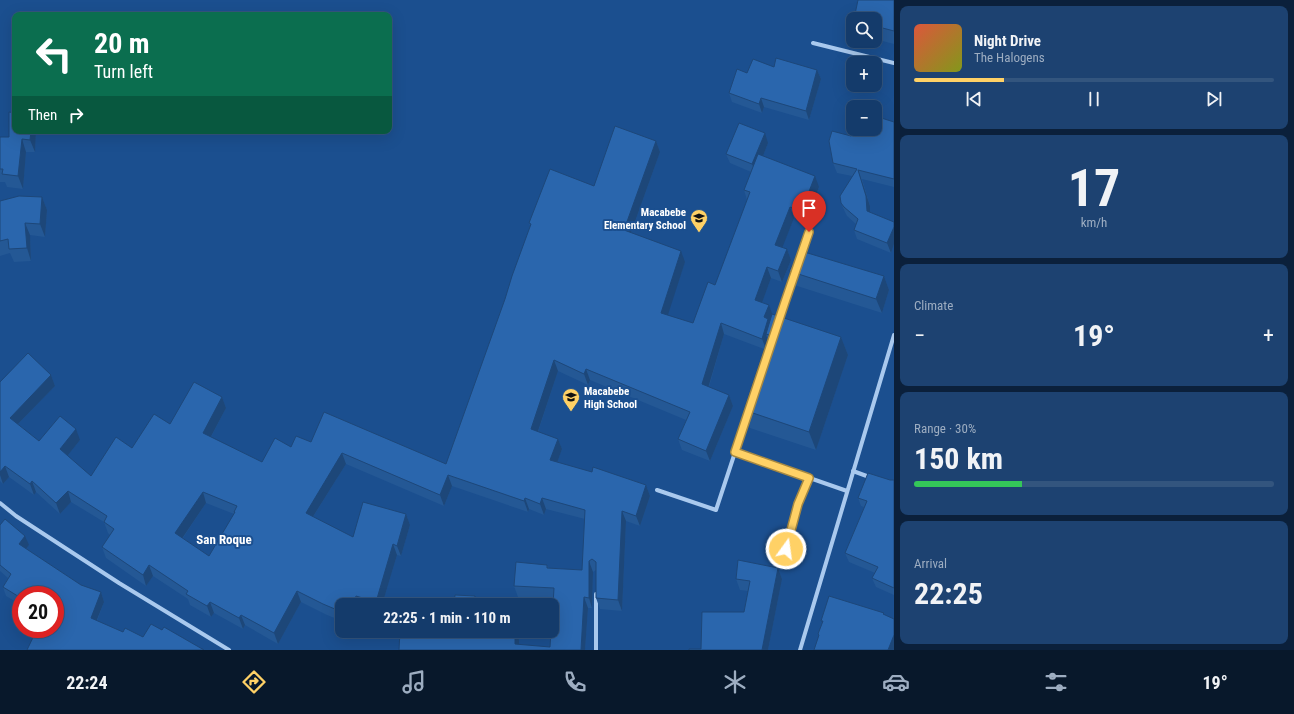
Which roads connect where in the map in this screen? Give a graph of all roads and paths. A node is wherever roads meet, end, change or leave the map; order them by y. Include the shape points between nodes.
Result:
1 (813, 43) dead end
2 (894, 63) edge
3 (809, 232) dead end
4 (799, 260) edge
5 (794, 274) edge
6 (777, 324) edge
7 (894, 335) edge
8 (750, 407) edge
9 (735, 452) junction
10 (854, 471) junction
11 (809, 478) junction
12 (874, 478) edge
13 (657, 490) dead end
14 (847, 491) junction
15 (0, 503) edge
16 (786, 549) dead end
17 (596, 588) edge
18 (229, 650) edge
19 (596, 650) edge
20 (800, 650) edge

1 - 2 street
3 - 4 street
5 - 6 street
7 - 10 street
8 - 9 street
9 - 11 street
9 - 13 street via 716,510
10 - 12 street
10 - 14 street
11 - 14 street
11 - 16 lane via 798,504
14 - 20 street
15 - 18 street via 119,583
17 - 19 street

